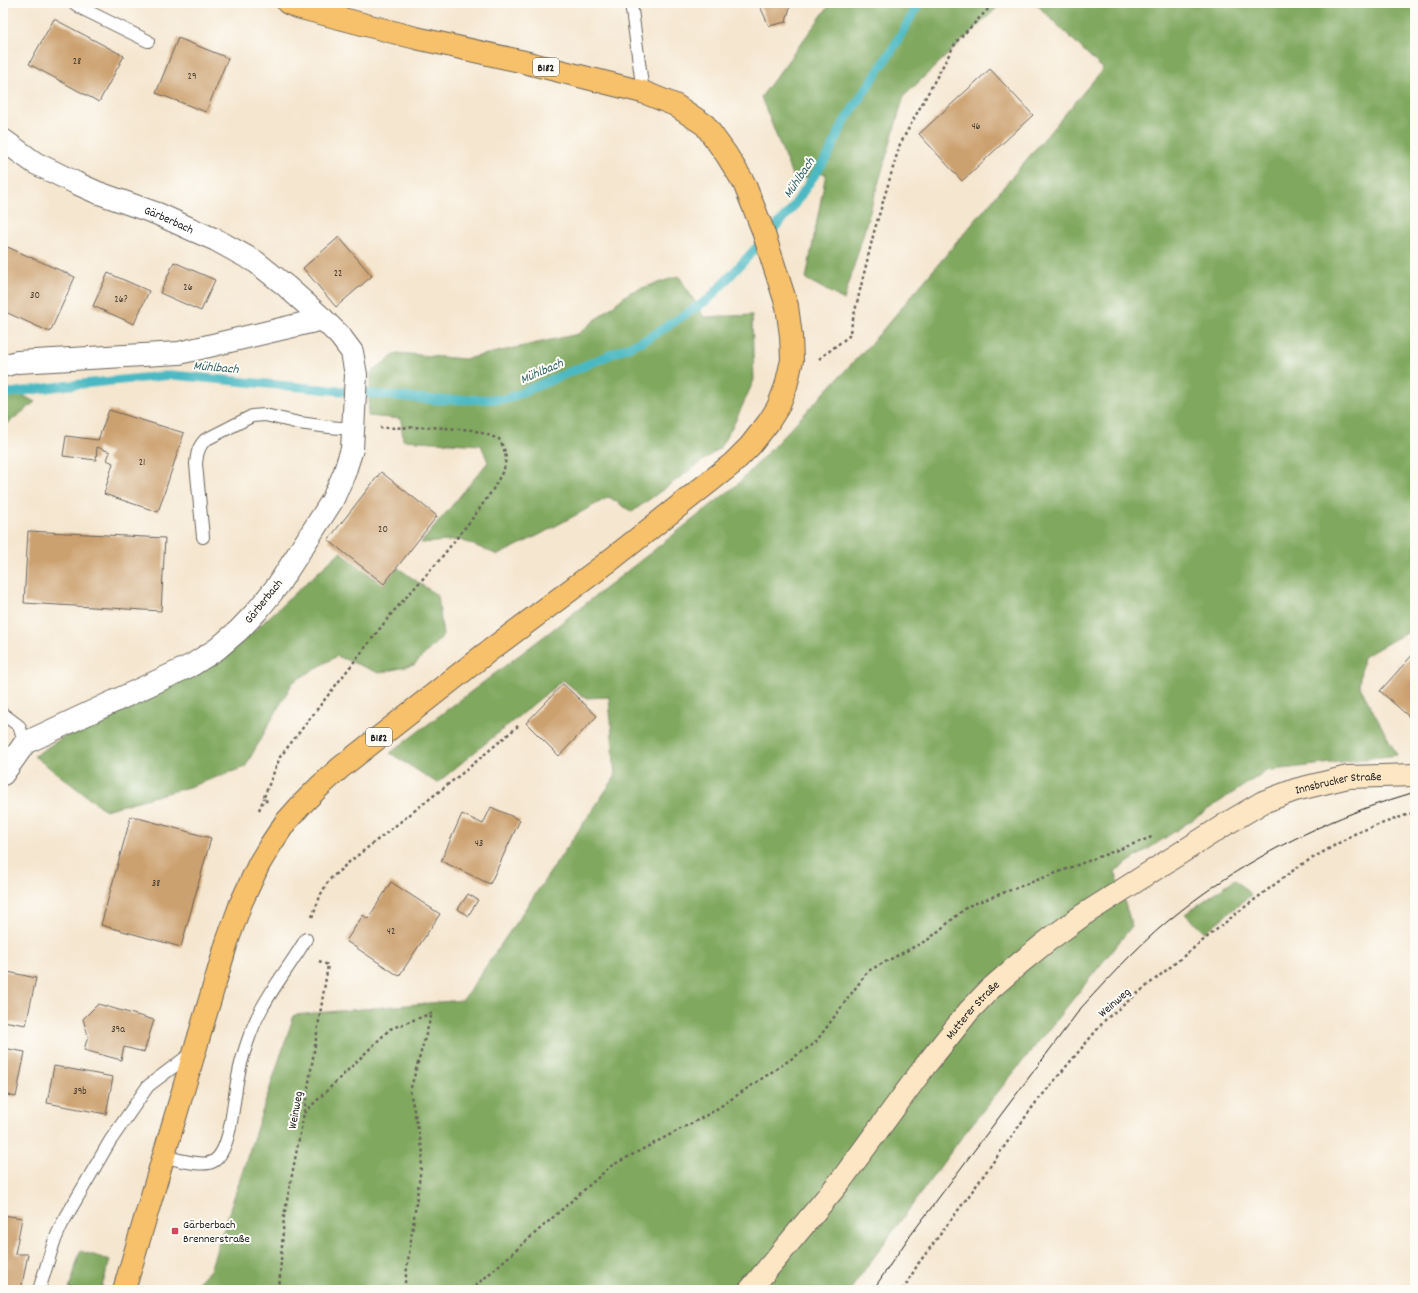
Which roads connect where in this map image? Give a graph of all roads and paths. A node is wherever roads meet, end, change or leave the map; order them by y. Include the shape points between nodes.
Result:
1 (74, 3) edge
2 (288, 3) edge
3 (632, 3) edge
4 (994, 3) edge
5 (148, 41) dead end
6 (643, 92) junction
7 (3, 140) edge
8 (323, 319) junction
9 (792, 360) junction
10 (3, 366) edge
11 (353, 419) junction
12 (203, 537) dead end
13 (3, 714) edge
14 (518, 726) dead end
15 (25, 743) junction
16 (3, 774) edge
17 (1414, 775) edge
18 (1263, 802) joint
19 (1415, 812) edge
20 (285, 823) junction
21 (1157, 834) dead end
22 (306, 939) joint
23 (300, 950) junction
24 (194, 1051) junction
25 (304, 1113) junction
26 (163, 1156) junction
27 (39, 1290) edge
28 (124, 1290) edge
29 (279, 1290) edge
30 (404, 1290) edge
31 (471, 1290) edge
32 (750, 1290) edge
33 (902, 1290) edge

1 - 5 lane
2 - 6 main road, B182 via 416,38
3 - 6 lane
4 - 9 path via 956,42 900,144 874,232 849,336 820,359
6 - 9 main road, B182 via 675,104 705,126 744,183 762,228 787,306
7 - 8 street, Gärberbach via 36,162 76,183 158,214 239,252 262,266
8 - 10 street via 179,353 17,362
8 - 11 street, Gärberbach via 352,352 356,375
9 - 20 main road, B182 via 778,407 750,446 732,464 340,768
11 - 12 lane via 329,427 265,415 252,416 205,440 196,453
11 - 15 street, Gärberbach via 350,458 332,501 278,585 239,630 217,649 192,665
11 - 20 path via 473,430 499,439 506,458 504,469 475,515 437,563 392,613 280,757 264,797
13 - 15 lane via 19,726
14 - 22 path via 329,880 314,909
15 - 16 street, Gärberbach
17 - 18 main road, Innsbrucker Straße via 1348,777 1295,790
18 - 32 main road, Mutterer Straße via 1083,915 989,990 950,1033 842,1180
19 - 33 path, Weinweg via 1358,832 1300,866 1237,913 1106,1019 1034,1105 918,1264
20 - 24 main road, B182 via 259,864 241,903
21 - 31 path via 968,906 929,939 868,971 815,1043 709,1114 611,1166
22 - 23 lane
23 - 25 path, Weinweg via 328,966
23 - 26 lane via 261,1010 247,1045 225,1148 214,1161 207,1163
24 - 26 main road, B182
24 - 27 lane via 148,1086 110,1141 62,1224
25 - 29 path, Weinweg via 284,1216
25 - 30 path via 390,1029 432,1013 410,1091 423,1153
26 - 28 main road, B182

